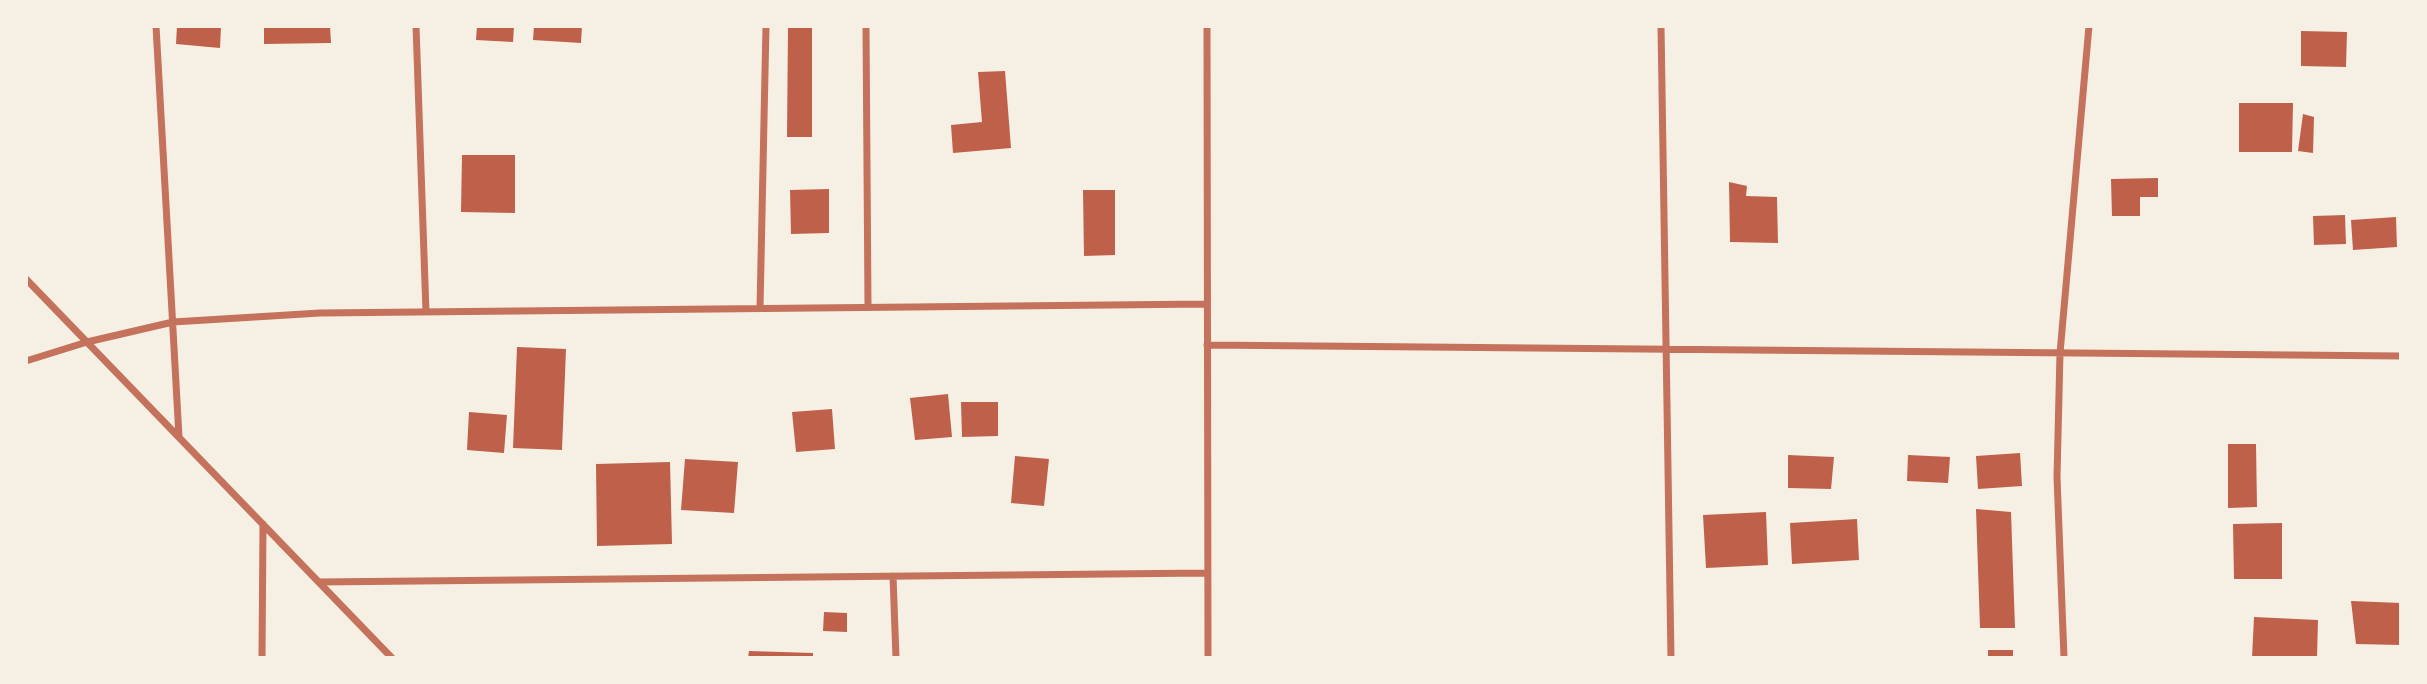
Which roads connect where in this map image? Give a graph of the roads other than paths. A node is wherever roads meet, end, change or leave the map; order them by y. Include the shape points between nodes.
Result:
1 (156, 26) edge
2 (416, 26) edge
3 (766, 26) edge
4 (866, 26) edge
5 (1207, 26) edge
6 (1661, 26) edge
7 (2089, 26) edge
8 (26, 279) edge
9 (1207, 304) junction
10 (868, 307) junction
11 (760, 308) junction
12 (426, 312) junction
13 (173, 321) junction
14 (87, 342) junction
15 (1207, 345) junction
16 (1667, 349) junction
17 (2060, 353) junction
18 (2401, 356) edge
19 (26, 361) edge
20 (179, 437) junction
21 (263, 524) junction
22 (1208, 573) junction
23 (893, 576) junction
24 (319, 582) junction
25 (262, 658) edge
26 (392, 658) edge
27 (895, 658) edge
28 (1208, 658) edge
29 (1671, 658) edge
30 (2064, 658) edge

1 - 13 street
2 - 12 street
3 - 11 street
4 - 10 street
5 - 9 street
6 - 16 street
7 - 17 street
8 - 14 street
9 - 10 street
9 - 15 street
10 - 11 street
11 - 12 street
12 - 13 street
13 - 14 street
13 - 20 street
14 - 19 street
14 - 20 street
15 - 16 street
15 - 22 street
16 - 17 street
16 - 29 street
17 - 18 street
17 - 30 street via 2057,477
20 - 21 street
21 - 24 street
21 - 25 street
22 - 23 street
22 - 28 street
23 - 24 street
23 - 27 street
24 - 26 street

